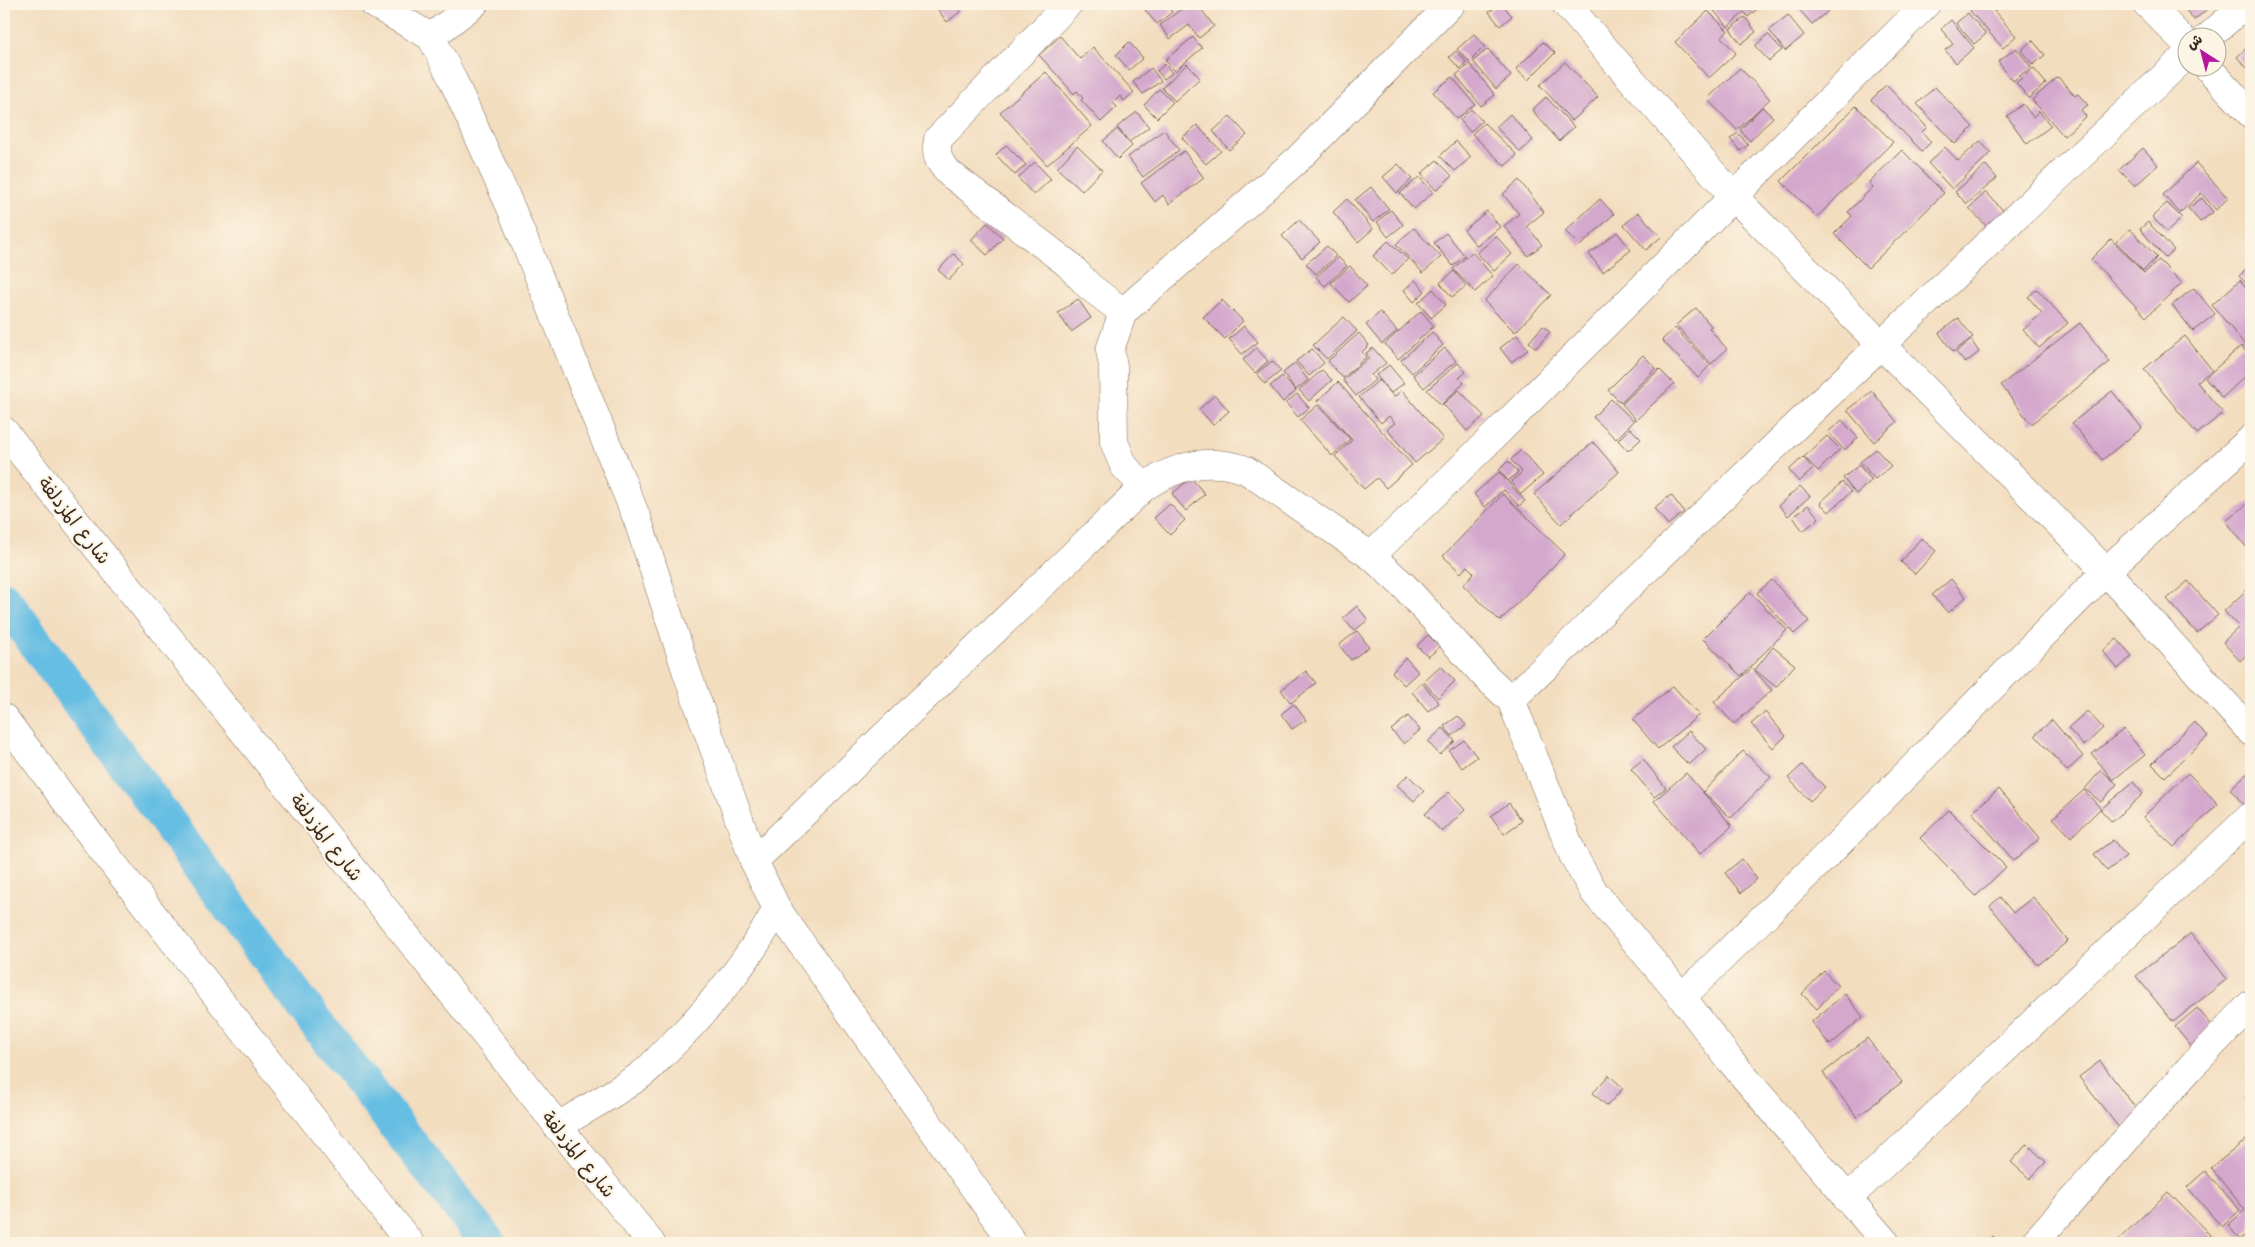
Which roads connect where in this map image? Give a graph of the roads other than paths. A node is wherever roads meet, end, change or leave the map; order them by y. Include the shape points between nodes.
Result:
1 (374, 4) edge
2 (474, 4) edge
3 (1068, 4) edge
4 (1451, 4) edge
5 (1566, 4) edge
6 (1926, 4) edge
7 (2147, 4) edge
8 (2246, 4) edge
9 (2218, 28) edge
10 (2178, 35) edge
11 (431, 37) junction
12 (2178, 63) edge
13 (2217, 78) edge
14 (2251, 114) edge
15 (1732, 196) junction
16 (1123, 312) junction
17 (1880, 346) junction
18 (4, 431) edge
19 (2251, 439) edge
20 (1144, 487) junction
21 (1371, 556) junction
22 (2106, 571) junction
23 (1511, 700) junction
24 (4, 718) edge
25 (2251, 732) edge
26 (2251, 816) edge
27 (754, 861) junction
28 (777, 909) junction
29 (1682, 997) junction
30 (2251, 1004) edge
31 (557, 1127) junction
32 (1847, 1199) junction
33 (410, 1243) edge
34 (651, 1243) edge
35 (1013, 1243) edge
36 (1886, 1243) edge
37 (2034, 1243) edge

1 - 11 street
2 - 11 street
3 - 16 street via 938,140 936,152 949,173 1068,264 1090,287
4 - 16 street via 1298,159
5 - 15 street
6 - 15 street
7 - 10 street
8 - 9 street
11 - 27 street via 511,208 638,521 686,673
12 - 17 street
13 - 14 street
15 - 17 street
15 - 21 street
16 - 20 street via 1110,350 1114,442 1124,466
17 - 22 street
17 - 23 street
18 - 31 street, شارع المزدلفة
19 - 22 street
20 - 21 street via 1183,467 1230,464 1246,470
20 - 27 street
21 - 23 street via 1404,586 1485,676
22 - 25 street
22 - 29 street via 1836,846
23 - 29 street via 1573,855 1617,922
24 - 33 street via 99,846
26 - 32 street
27 - 28 street
28 - 31 street via 759,942 713,1002 643,1074
28 - 35 street
29 - 32 street via 1729,1059
30 - 37 street via 2189,1068
31 - 34 street, شارع المزدلفة
32 - 36 street

